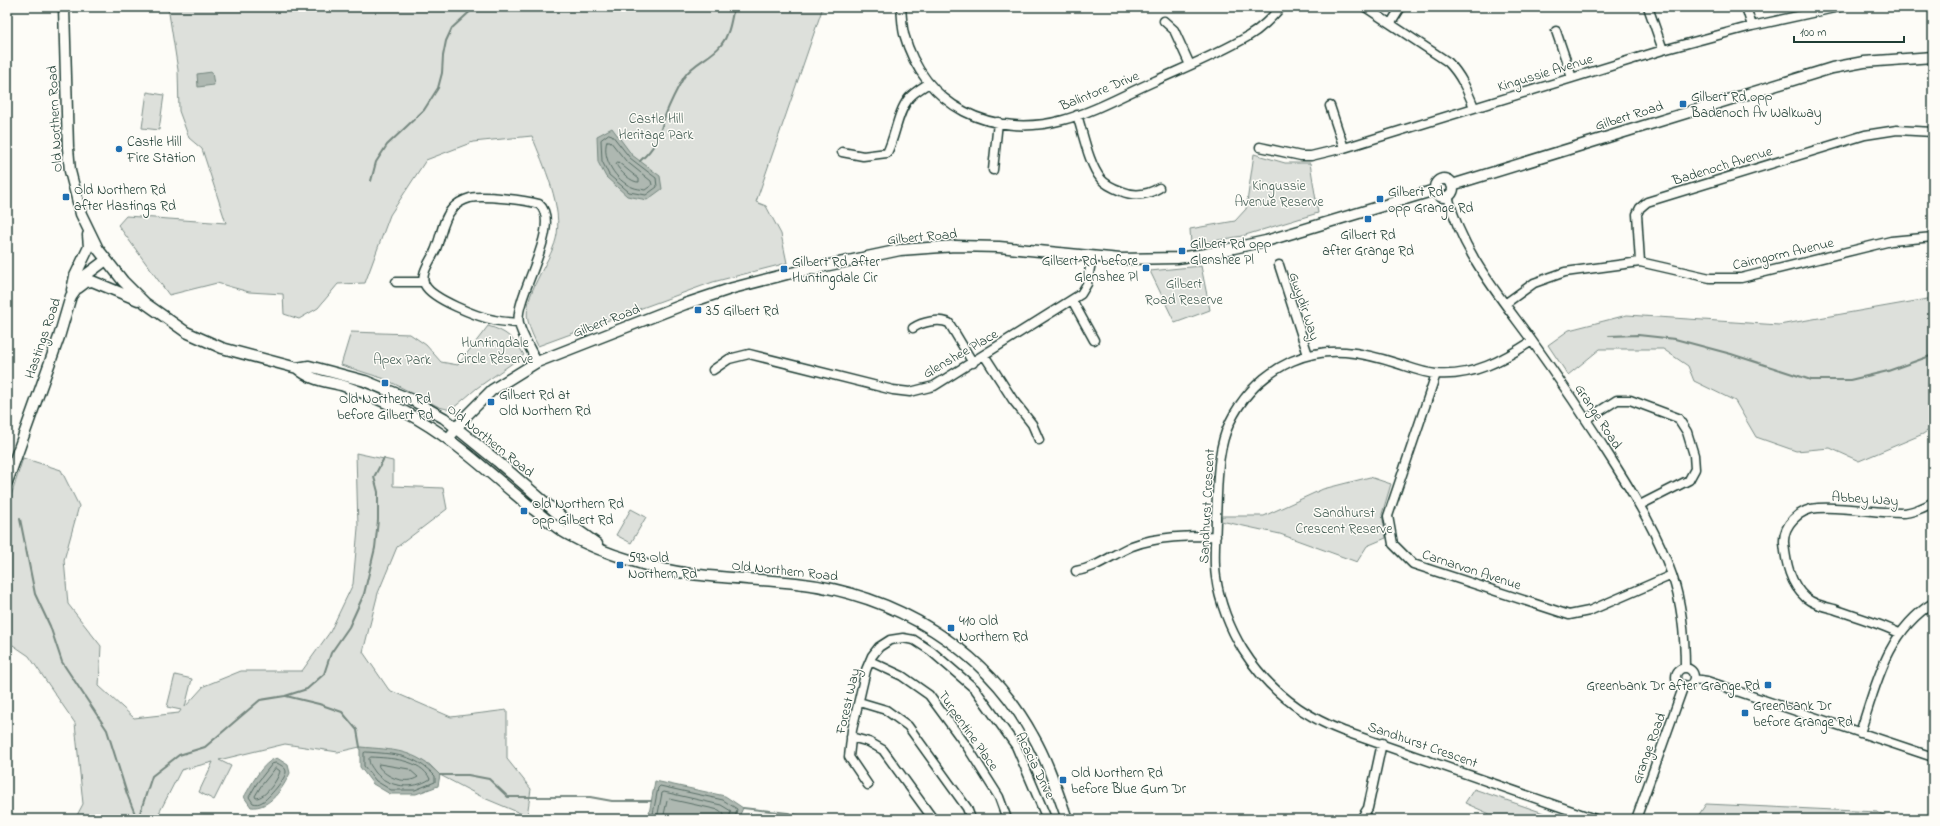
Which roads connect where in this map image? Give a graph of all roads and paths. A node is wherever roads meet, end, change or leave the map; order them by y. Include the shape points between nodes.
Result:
1 (64, 7) edge
2 (901, 7) edge
3 (1281, 7) edge
4 (1365, 7) edge
5 (1401, 7) edge
6 (1648, 7) edge
7 (1746, 7) edge
8 (1839, 7) edge
9 (1164, 21) dead end
10 (1391, 23) junction
11 (1752, 26) junction
12 (1556, 31) dead end
13 (1663, 50) junction
14 (1933, 57) edge
15 (1190, 65) junction
16 (1572, 78) junction
17 (929, 83) junction
18 (1330, 106) dead end
19 (1474, 108) junction
20 (1077, 115) junction
21 (998, 122) junction
22 (1933, 132) edge
23 (1260, 147) dead end
24 (1344, 148) junction
25 (842, 152) dead end
26 (993, 170) dead end
27 (1452, 184) junction
28 (1159, 188) dead end
29 (1435, 190) junction
30 (1448, 196) junction
31 (87, 230) junction
32 (1933, 237) edge
33 (1092, 257) junction
34 (106, 260) junction
35 (1640, 262) junction
36 (1279, 265) dead end
37 (396, 282) dead end
38 (424, 282) junction
39 (71, 296) junction
40 (1072, 300) junction
41 (145, 304) junction
42 (1505, 304) junction
43 (518, 323) junction
44 (912, 328) dead end
45 (1094, 340) dead end
46 (1532, 341) junction
47 (984, 355) junction
48 (1308, 355) junction
49 (537, 362) junction
50 (973, 363) junction
51 (297, 368) junction
52 (713, 370) dead end
53 (1436, 374) junction
54 (1587, 419) junction
55 (457, 428) junction
56 (448, 439) junction
57 (1039, 440) dead end
58 (7, 482) edge
59 (1933, 502) edge
60 (1640, 505) junction
61 (1216, 536) junction
62 (607, 552) junction
63 (1076, 571) dead end
64 (1672, 575) junction
65 (1933, 603) edge
66 (1899, 634) junction
67 (903, 638) joint
68 (870, 661) junction
69 (1685, 668) junction
70 (1694, 679) junction
71 (1684, 685) junction
72 (859, 702) junction
73 (1860, 733) junction
74 (851, 737) junction
75 (1382, 743) junction
76 (1933, 757) edge
77 (868, 785) dead end
78 (933, 819) edge
79 (971, 819) edge
80 (1007, 819) edge
81 (1047, 819) edge
82 (1067, 819) edge
83 (1361, 819) edge
84 (1595, 819) edge
85 (1636, 819) edge

1 - 31 main road, Old Northern Road via 68,148 72,184
2 - 17 street, Balintore Drive via 904,33 915,63
3 - 15 street, Balintore Drive via 1248,37
4 - 10 street
5 - 10 street
6 - 13 street
7 - 11 street
8 - 11 street, Kingussie Avenue
9 - 15 street via 1174,30
10 - 19 street via 1457,70
11 - 13 street, Kingussie Avenue
12 - 16 street
13 - 16 street, Kingussie Avenue
14 - 27 main road, Gilbert Road via 1832,68
15 - 20 street, Balintore Drive
16 - 19 street, Kingussie Avenue
17 - 21 street, Balintore Drive via 950,104 966,114
17 - 25 street via 910,97 901,111 887,153 863,156
18 - 24 street
19 - 24 street, Kingussie Avenue
20 - 21 street, Balintore Drive via 1033,125
20 - 28 street via 1094,166 1100,178 1110,187 1128,194 1144,195
21 - 26 street
22 - 35 street, Badenoch Avenue via 1897,130 1865,135 1647,202 1637,214
23 - 24 street, Kingussie Avenue via 1301,156
27 - 29 main road via 1442,179 1436,183
27 - 30 main road via 1452,192
29 - 30 main road via 1440,196
29 - 33 main road, Gilbert Road via 1274,239 1222,252 1177,258
30 - 42 street, Grange Road via 1461,233 1476,263
31 - 34 main road, Old Northern Road
31 - 39 main road via 89,247 75,276
32 - 35 street, Cairngorm Avenue via 1891,241 1741,278 1710,278
33 - 40 street, Glenshee Place via 1087,284 1081,294
33 - 49 main road, Gilbert Road via 999,247 955,246 900,250 733,288
34 - 39 main road, Hastings Road via 86,274
34 - 41 main road, Old Northern Road
35 - 42 street, Cairngorm Avenue via 1555,275 1534,284
36 - 48 street, Gwydir Way
37 - 38 street
38 - 43 street via 434,295 468,311 495,320
38 - 43 street via 425,272 448,214 457,204 470,198 482,198 539,204 546,216 543,240
39 - 41 main road via 86,282 92,281
39 - 58 main road, Hastings Road
40 - 45 street
40 - 47 street, Glenshee Place
41 - 51 main road, Old Northern Road via 186,332 207,342
42 - 46 street, Grange Road
43 - 49 street
44 - 50 street via 926,322 949,323
46 - 53 street, Sandhurst Crescent via 1506,358 1479,369
46 - 54 street, Grange Road
47 - 50 street, Glenshee Place
47 - 57 street via 1032,424
48 - 53 street, Sandhurst Crescent via 1338,351 1354,352
48 - 61 street, Sandhurst Crescent via 1278,368 1258,383 1242,402 1229,424 1221,448
49 - 55 main road, Gilbert Road via 492,390
50 - 52 street, Glenshee Place via 934,386 910,392 749,354 729,360
51 - 55 main road, Old Northern Road via 310,366 381,387 412,400
51 - 56 main road, Old Northern Road via 307,376 375,397 406,412
53 - 64 street, Carnarvon Avenue via 1388,516 1393,544 1413,564 1569,614 1589,611
54 - 60 street, Grange Road
54 - 60 street via 1617,400 1630,400 1678,418 1687,432 1694,455 1694,469 1689,480
55 - 56 main road, Gilbert Road
55 - 62 main road, Old Northern Road via 568,523
56 - 62 main road, Old Northern Road via 558,528 588,545
59 - 66 street, Abbey Way via 1904,513 1816,508 1797,516 1785,530 1785,555 1790,576 1807,598 1888,627
60 - 64 street, Grange Road via 1656,534
61 - 63 street via 1176,536 1134,546 1087,570
61 - 75 street, Sandhurst Crescent via 1214,557 1220,594 1234,634 1253,665 1282,697 1311,716 1343,731
62 - 82 main road, Old Northern Road via 663,569 690,574 795,583 843,591 885,605 924,624 970,658 995,681 1016,707 1035,738
64 - 69 street, Grange Road via 1682,620
65 - 66 street via 1910,620
66 - 73 street via 1883,664
67 - 68 street, Forest Way via 890,640 879,647
67 - 81 street, Acacia Drive via 914,640 931,651 975,689 1016,746
68 - 72 street, Forest Way
68 - 80 street, Turpentine Place via 902,676 929,694 991,784
69 - 70 street via 1692,671
69 - 71 street via 1679,670 1676,676 1678,682
70 - 71 street via 1691,684
70 - 73 street
71 - 85 street, Grange Road
72 - 74 street, Forest Way
72 - 79 street via 886,710 908,726 967,808
73 - 76 street
74 - 77 street, Forest Way via 850,757
74 - 78 street via 884,750
75 - 83 street via 1368,808
75 - 84 street, Sandhurst Crescent

